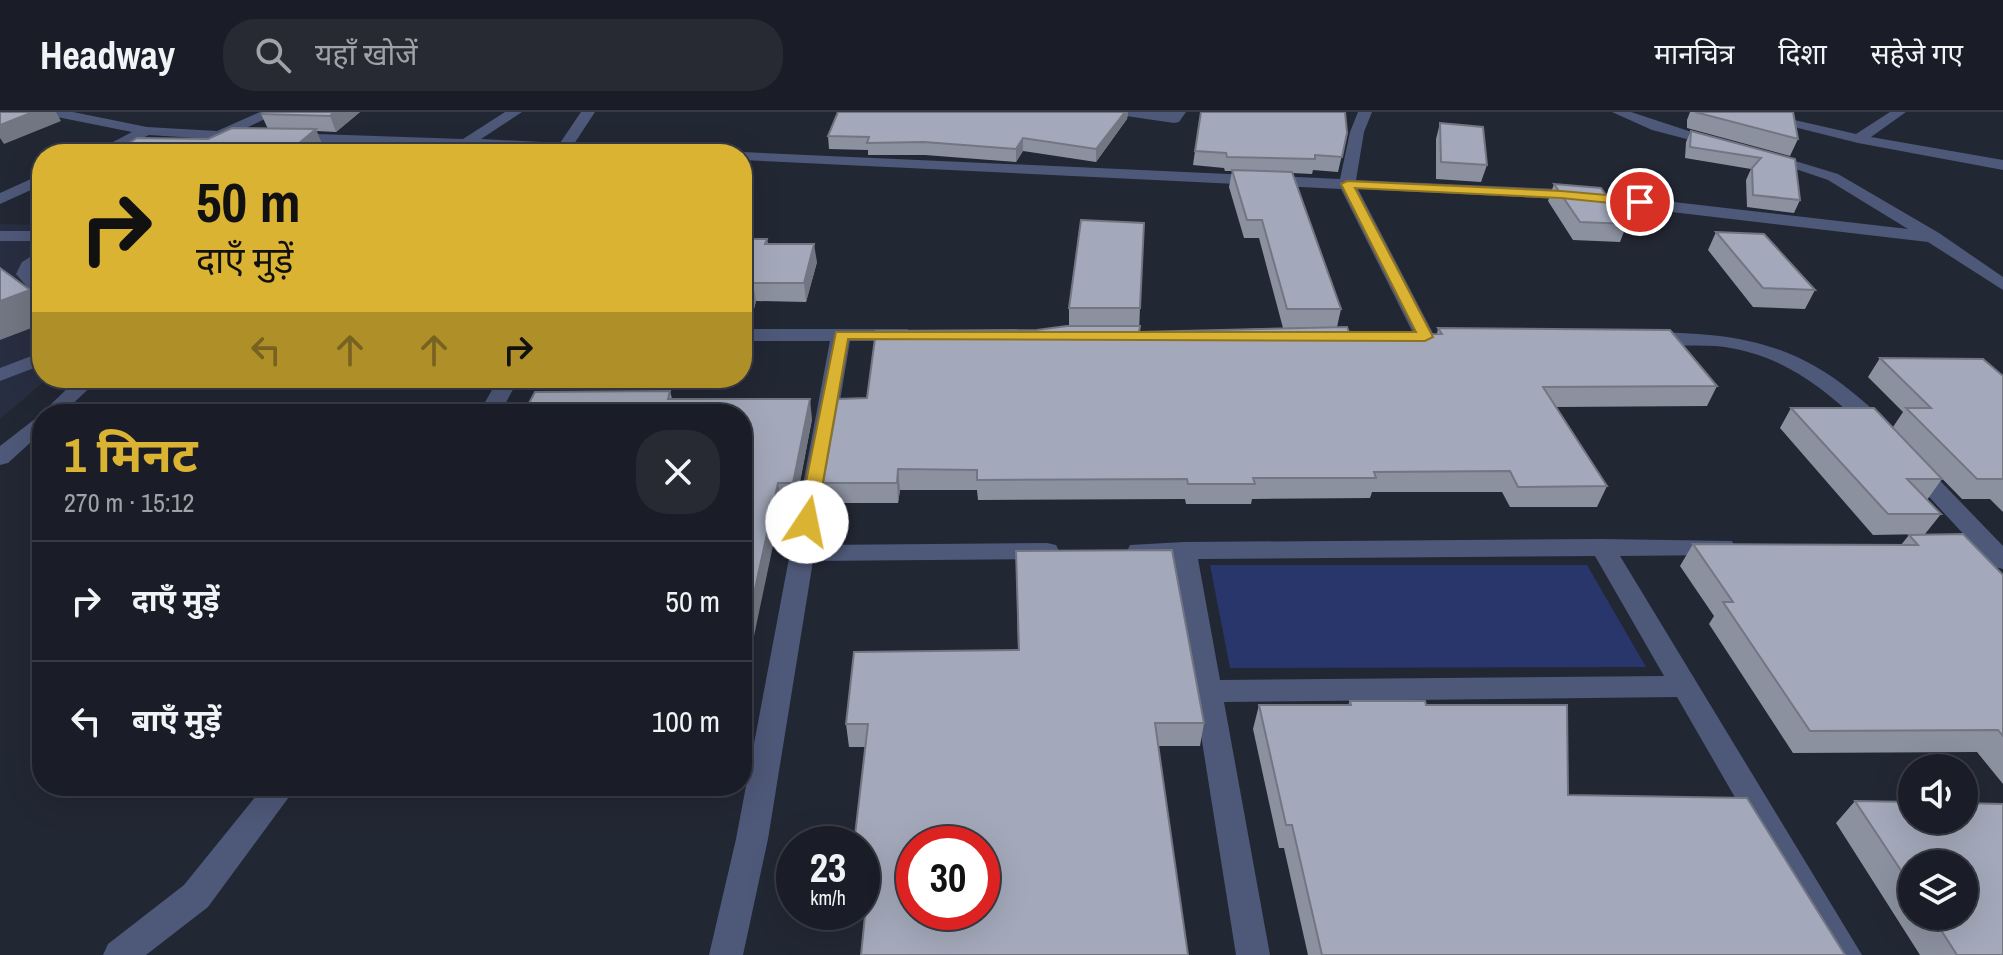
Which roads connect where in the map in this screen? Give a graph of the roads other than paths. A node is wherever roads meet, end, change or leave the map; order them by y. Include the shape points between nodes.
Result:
1 (52, 112) edge
2 (272, 112) edge
3 (515, 112) edge
4 (588, 112) edge
5 (1126, 112) edge
6 (1179, 112) edge
7 (1365, 112) edge
8 (1619, 112) edge
9 (1741, 112) edge
10 (1898, 112) edge
11 (147, 131) junction
12 (216, 137) junction
13 (359, 138) junction
14 (1858, 139) junction
15 (119, 144) edge
16 (352, 144) edge
17 (464, 144) joint
18 (567, 144) edge
19 (752, 156) edge
20 (2003, 165) edge
21 (32, 184) edge
22 (1347, 184) junction
23 (0, 199) edge
24 (0, 236) edge
25 (32, 236) edge
26 (1933, 237) junction
27 (32, 263) edge
28 (32, 282) edge
29 (2003, 285) edge
30 (752, 335) edge
31 (841, 335) junction
32 (933, 335) edge
33 (1425, 337) edge
34 (1625, 338) edge
35 (32, 362) edge
36 (0, 375) edge
37 (79, 388) edge
38 (61, 404) edge
39 (32, 430) edge
40 (0, 458) edge
41 (1957, 545) edge
42 (1741, 546) edge
43 (1602, 547) junction
44 (1184, 550) junction
45 (1072, 551) edge
46 (1120, 551) edge
47 (801, 553) junction
48 (1995, 553) edge
49 (1686, 686) junction
50 (1208, 691) junction
51 (274, 796) edge
52 (120, 955) edge
53 (726, 955) edge
54 (1253, 955) edge
55 (1845, 955) edge

1 - 11 street
2 - 12 street
3 - 17 street
4 - 18 street
5 - 6 street via 1174,119
7 - 22 street
8 - 26 street via 1814,170
9 - 14 street
10 - 14 street
11 - 12 street
11 - 15 street
12 - 13 street
13 - 16 street
13 - 17 street
14 - 20 street
19 - 22 street
21 - 23 street
22 - 26 street via 1589,197
22 - 33 street
24 - 25 street
26 - 29 street
27 - 28 street via 25,274
30 - 31 street
31 - 32 street
31 - 47 street
34 - 48 street via 1743,343 1795,359 1843,392
35 - 36 street
37 - 38 street
39 - 40 street
41 - 48 street
42 - 43 street
43 - 44 street
43 - 49 street
44 - 46 street
44 - 50 street
45 - 47 street
47 - 53 street via 752,839
49 - 50 street
49 - 55 street
50 - 54 street
51 - 52 street via 196,896

